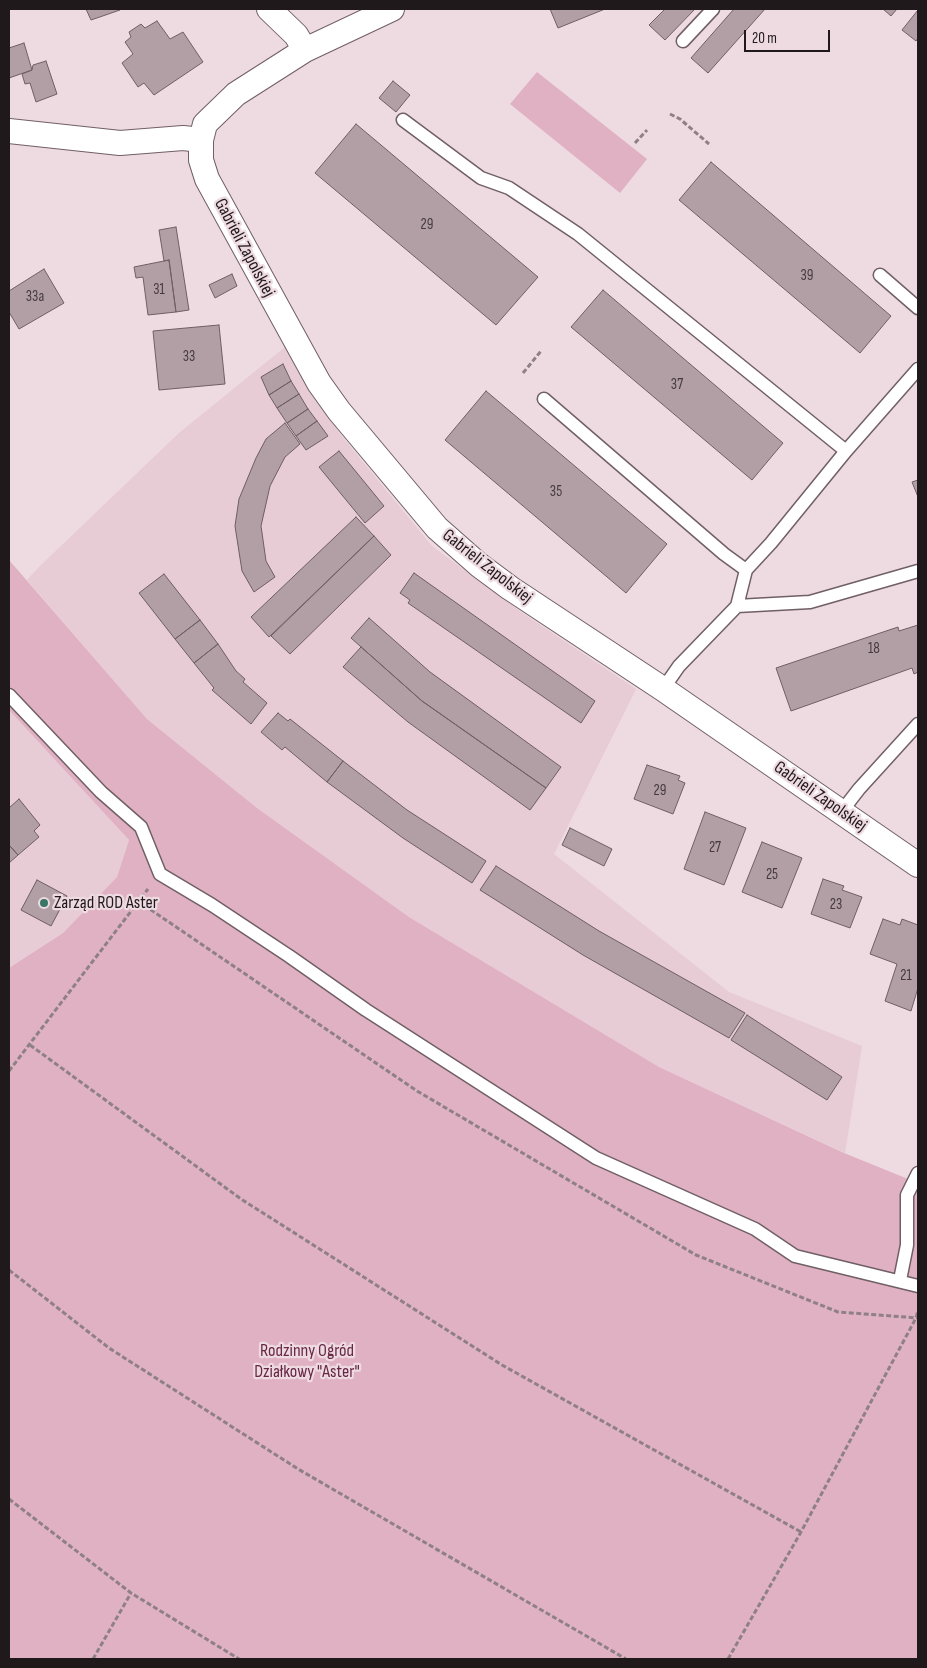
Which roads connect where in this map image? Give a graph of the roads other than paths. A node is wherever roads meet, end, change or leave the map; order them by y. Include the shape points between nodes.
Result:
1 (270, 9) edge
2 (392, 9) edge
3 (714, 9) edge
4 (683, 41) dead end
5 (305, 50) junction
6 (403, 120) dead end
7 (9, 131) edge
8 (200, 140) junction
9 (880, 275) dead end
10 (918, 308) edge
11 (918, 369) edge
12 (544, 399) dead end
13 (846, 451) junction
14 (746, 570) junction
15 (918, 571) edge
16 (738, 606) junction
17 (663, 689) junction
18 (9, 695) edge
19 (918, 724) edge
20 (842, 812) junction
21 (918, 865) edge
22 (918, 1173) edge
23 (900, 1280) junction
24 (918, 1286) edge

1 - 5 street via 296,34
2 - 5 street
3 - 4 lane
5 - 8 street via 236,94 205,124
6 - 13 lane via 481,178 509,188 578,234
7 - 8 street via 120,143 183,138
8 - 17 street, Gabrieli Zapolskiej via 201,160 207,179 318,383 402,488 437,528 479,565
9 - 10 lane
11 - 13 lane
12 - 14 lane
13 - 14 lane
14 - 16 lane
15 - 16 lane via 810,602
16 - 17 lane via 679,666
17 - 20 street, Gabrieli Zapolskiej
18 - 23 lane via 101,792 141,827 160,874 212,905 366,1010 596,1158 755,1229 795,1256
19 - 20 lane
20 - 21 street, Gabrieli Zapolskiej
22 - 23 lane via 908,1195 907,1245
23 - 24 lane

